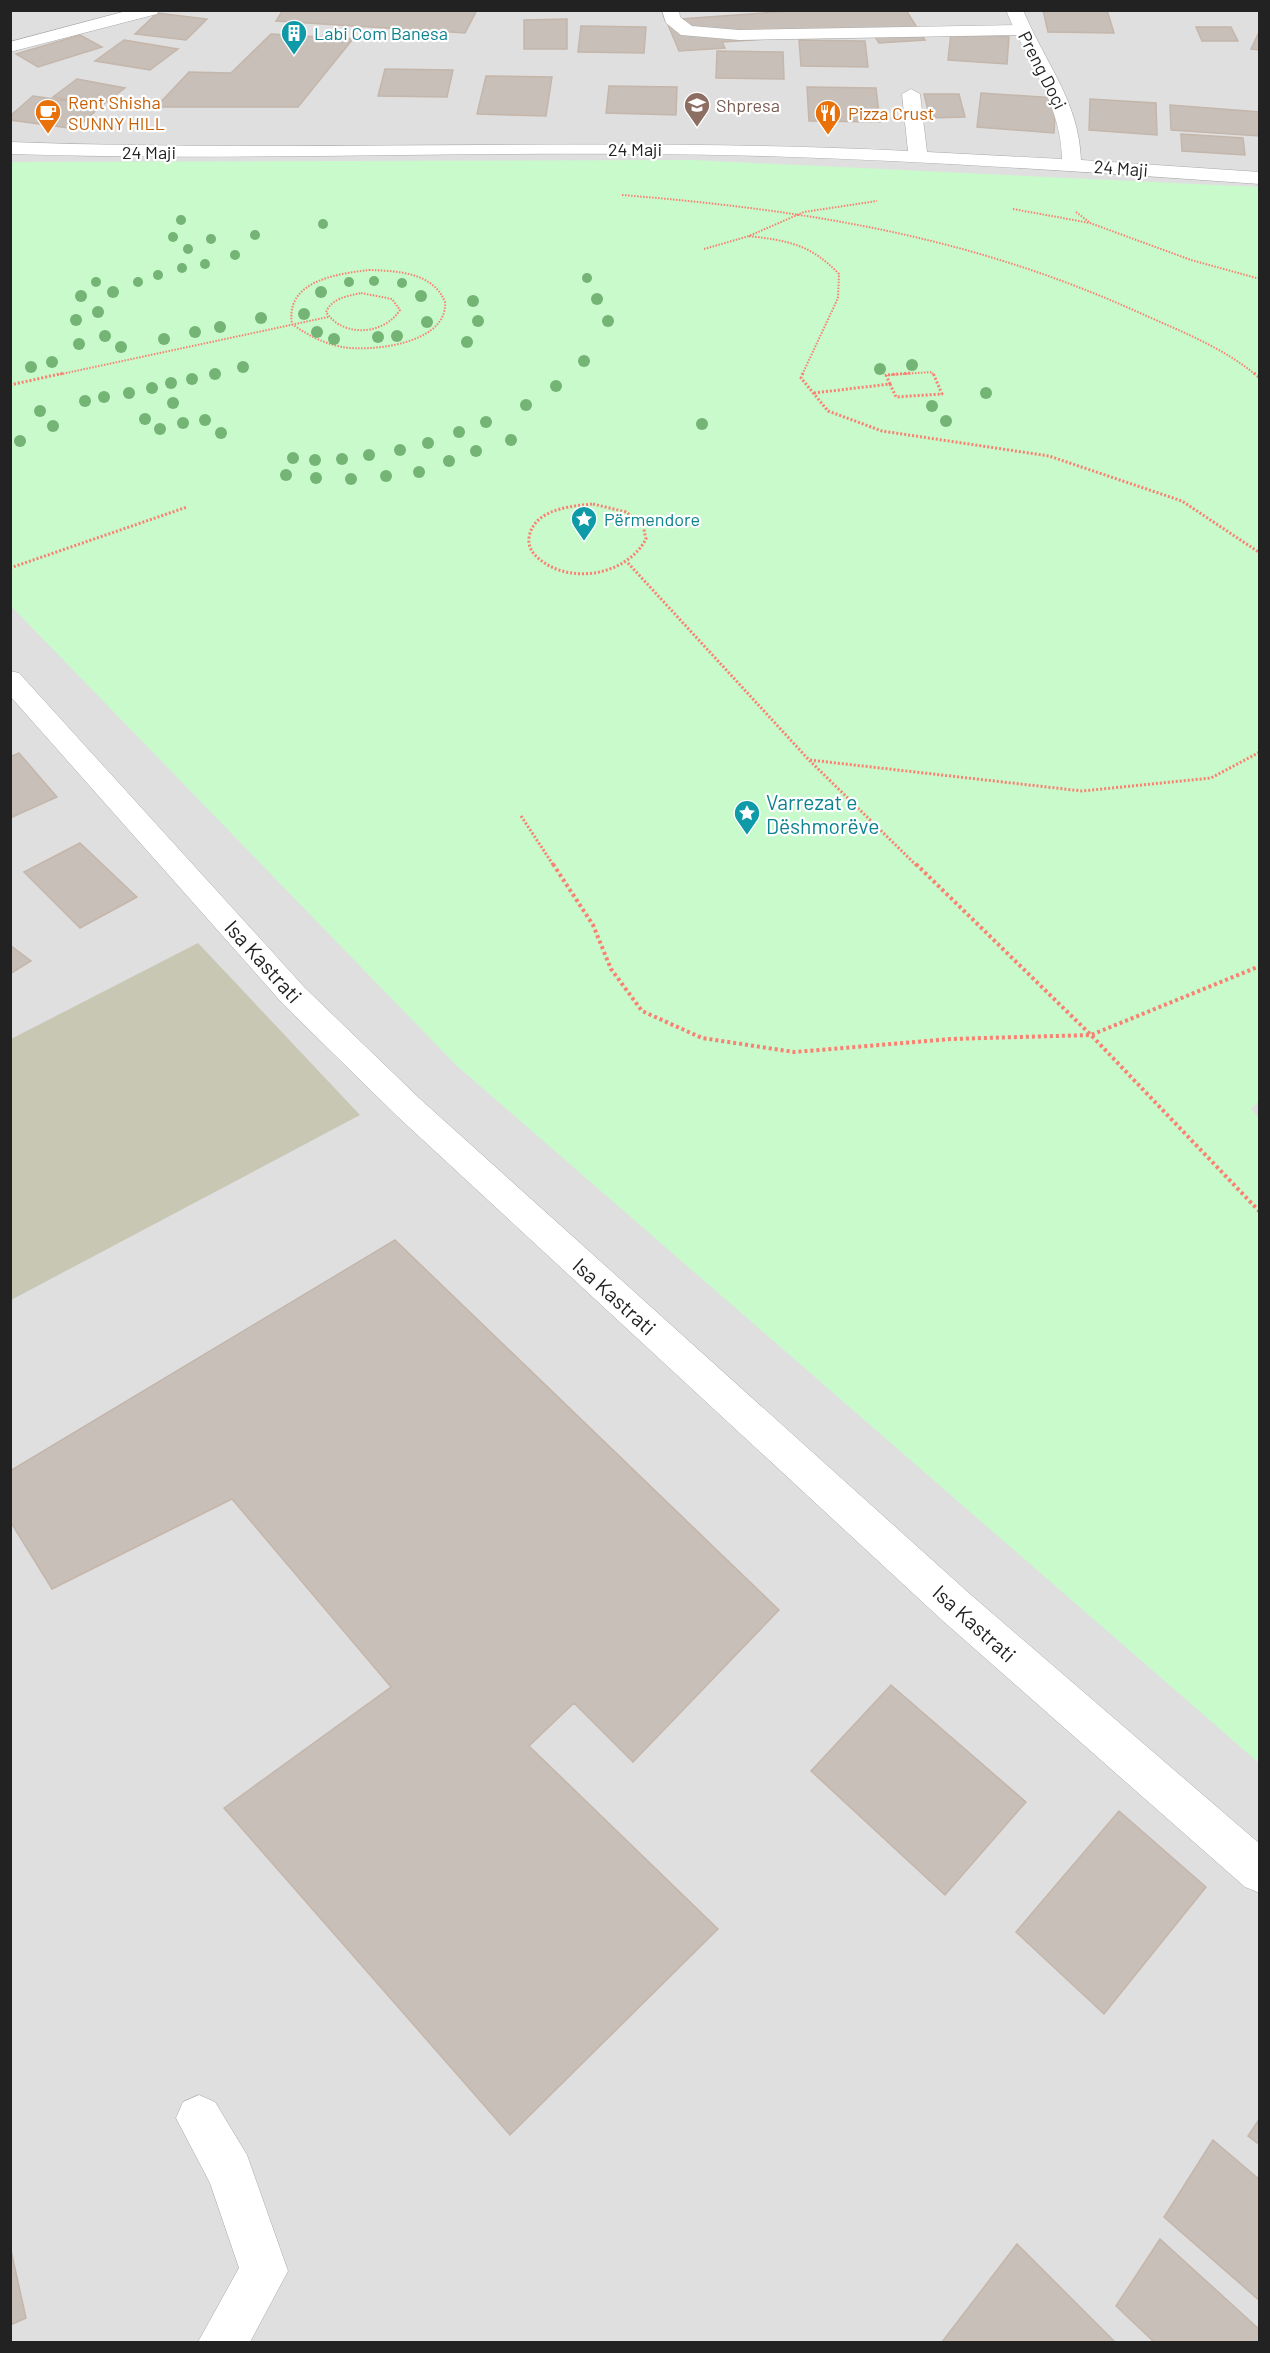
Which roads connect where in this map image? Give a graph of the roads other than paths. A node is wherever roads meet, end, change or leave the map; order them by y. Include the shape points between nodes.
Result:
1 (151, 10) edge
2 (669, 10) edge
3 (1014, 10) edge
4 (1021, 30) junction
5 (10, 47) edge
6 (911, 94) dead end
7 (10, 148) edge
8 (918, 158) junction
9 (1072, 165) junction
10 (1260, 178) edge
11 (10, 680) edge
12 (1260, 1872) edge
13 (200, 2118) dead end
14 (224, 2343) edge

1 - 5 street
2 - 4 street via 672,19 687,32 739,35
3 - 4 street, Preng Doçi
4 - 9 street, Preng Doçi via 1061,97 1073,140
6 - 8 street
7 - 8 street, 24 Maji via 170,152 646,148
8 - 9 street, 24 Maji
9 - 10 street, 24 Maji
11 - 12 street, Isa Kastrati via 294,996 408,1107 957,1608
13 - 14 street via 230,2172 264,2271

